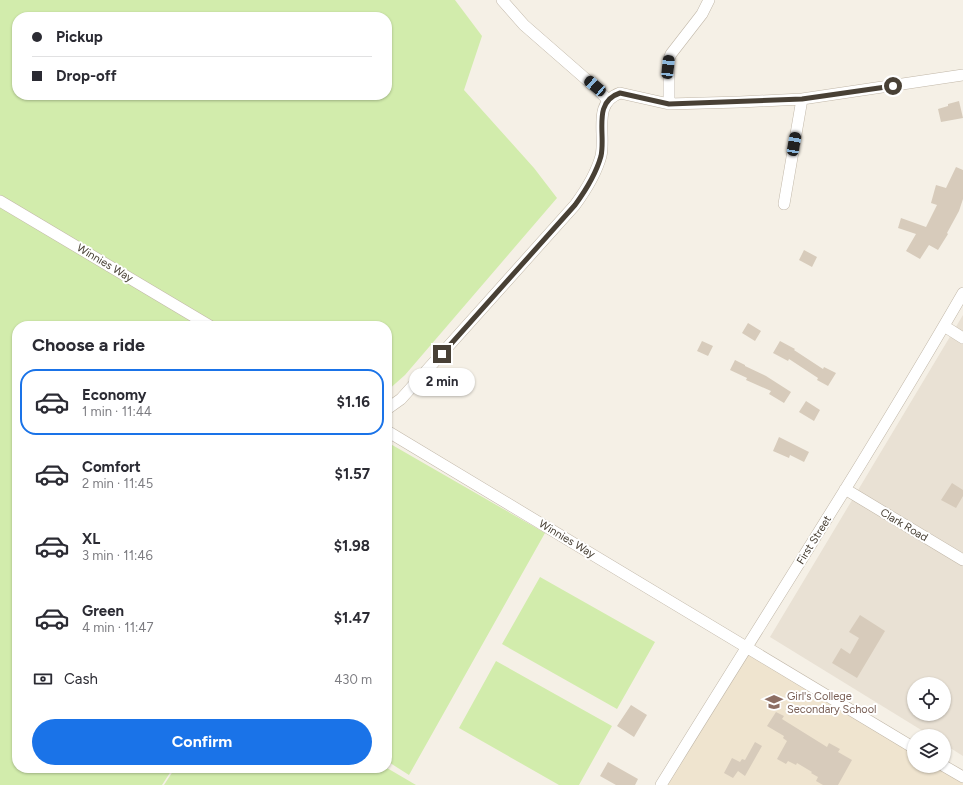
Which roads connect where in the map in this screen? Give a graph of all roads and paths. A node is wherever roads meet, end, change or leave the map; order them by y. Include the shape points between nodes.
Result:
1 (502, 0) edge
2 (709, 0) edge
3 (963, 76) edge
4 (802, 99) junction
5 (608, 100) junction
6 (669, 104) junction
7 (0, 201) edge
8 (784, 204) dead end
9 (963, 293) edge
10 (202, 321) edge
11 (944, 326) junction
12 (963, 338) edge
13 (392, 405) edge
14 (392, 434) edge
15 (845, 489) junction
16 (963, 560) edge
17 (746, 646) junction
18 (907, 744) edge
19 (951, 770) edge
20 (963, 777) edge
21 (661, 785) edge

1 - 5 street via 524,25
2 - 6 street via 702,14 669,59
3 - 4 street
4 - 6 street
4 - 8 street
5 - 6 street via 620,93
5 - 13 street via 603,108 601,154 589,186 575,205 401,399
7 - 10 street, Winnies Way
9 - 11 street, First Street
11 - 12 street
11 - 15 street, First Street
14 - 17 street, Winnies Way
15 - 16 street, Clark Road
15 - 17 street, First Street
17 - 18 street, Winnies Way
17 - 21 street, First Street
19 - 20 street

